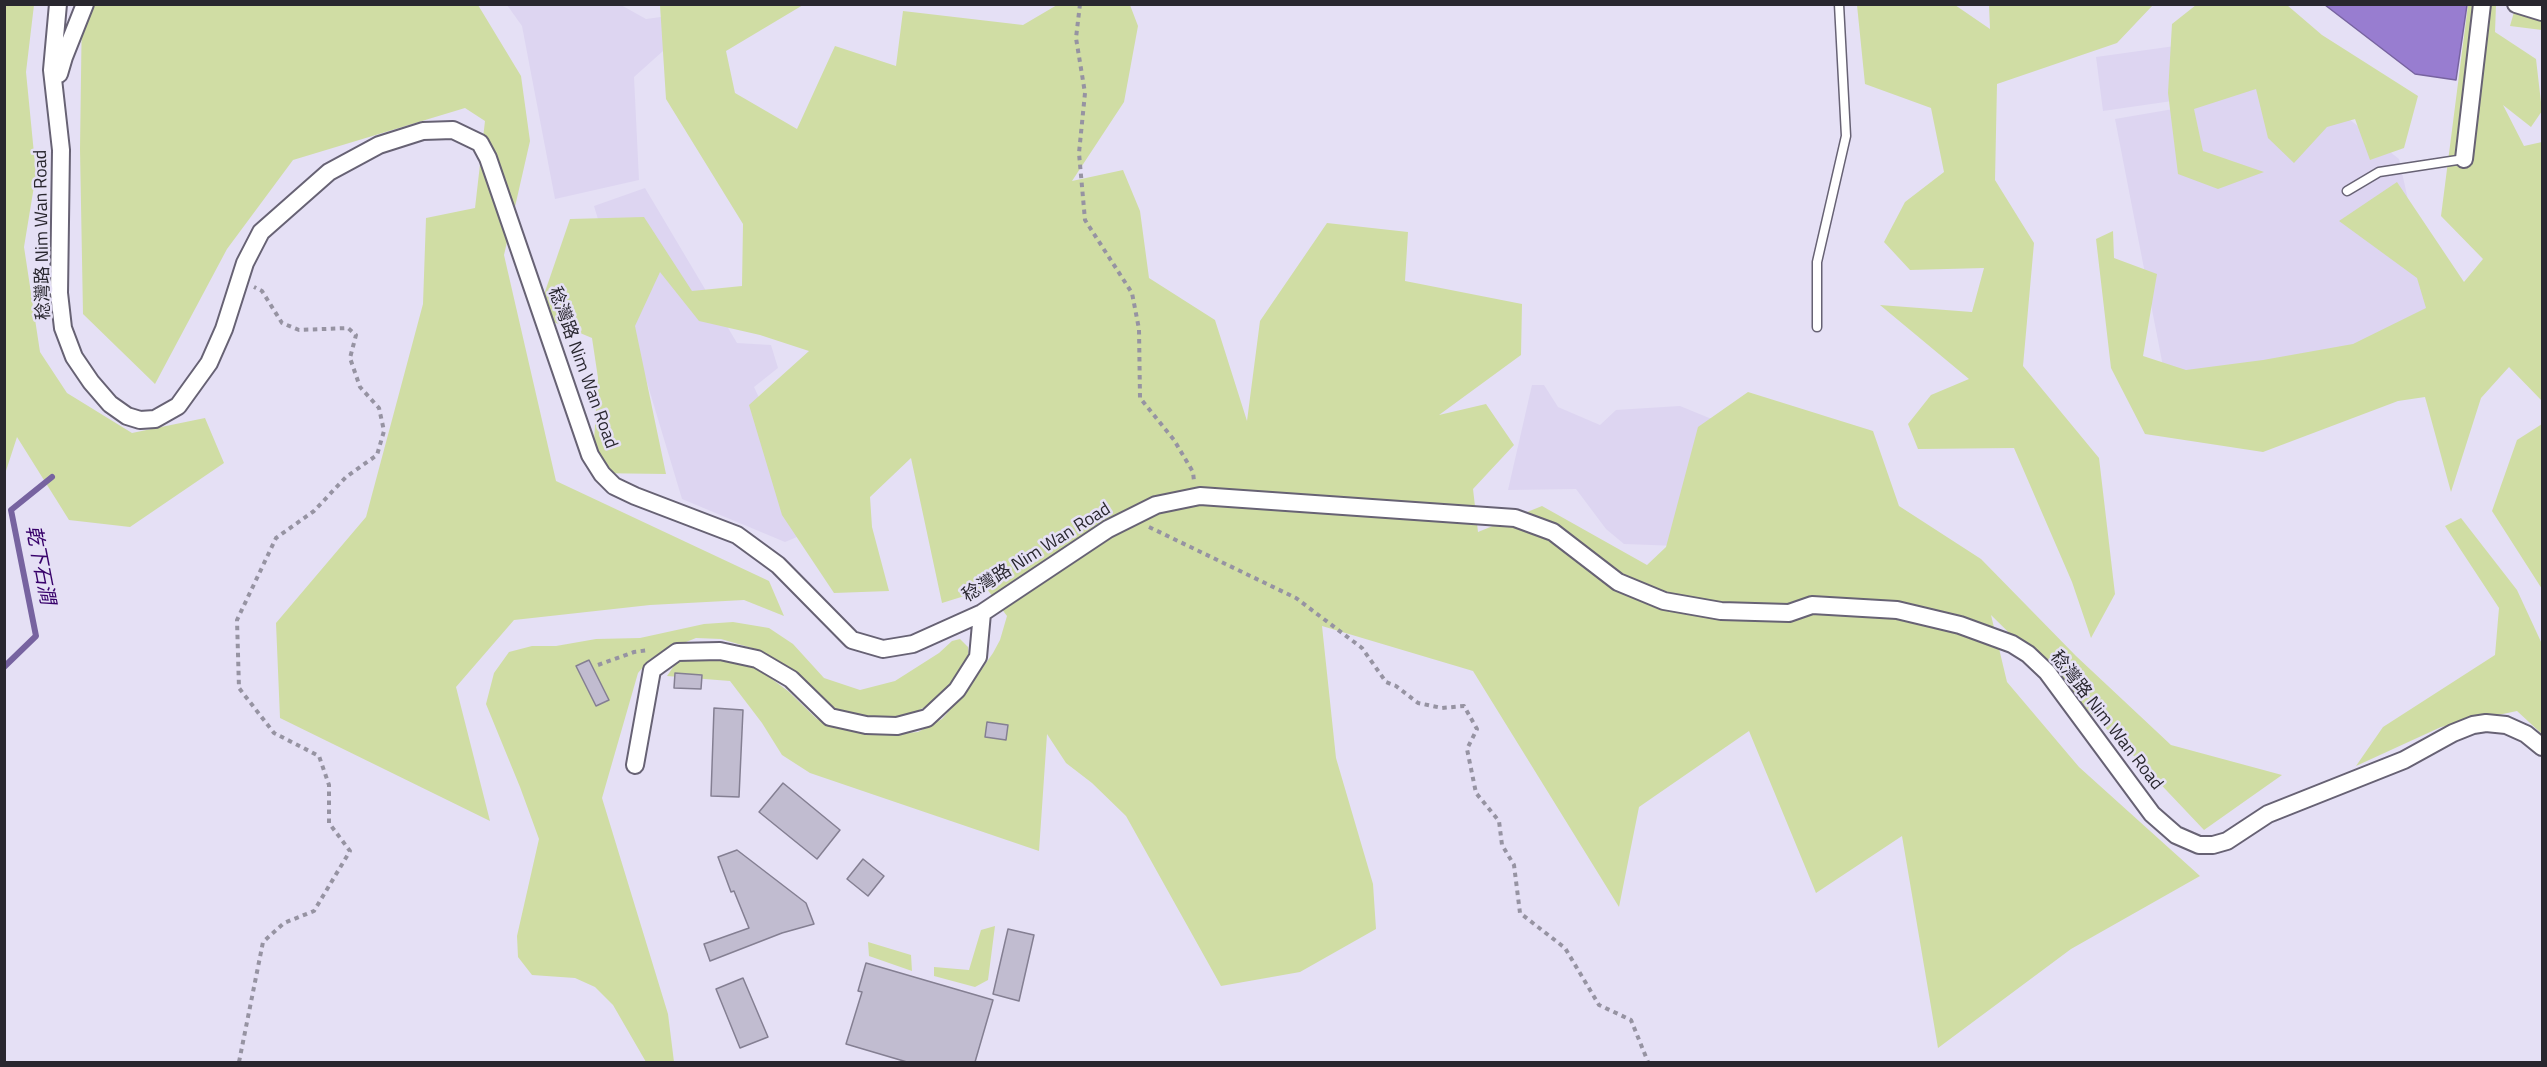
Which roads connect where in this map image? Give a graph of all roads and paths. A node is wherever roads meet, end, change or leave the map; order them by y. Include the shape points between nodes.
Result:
1 (58, 4) edge
2 (85, 4) edge
3 (1080, 4) edge
4 (1839, 4) edge
5 (2482, 4) edge
6 (2516, 4) edge
7 (2542, 12) edge
8 (54, 96) junction
9 (2464, 159) joint
10 (2347, 191) dead end
11 (239, 280) junction
12 (1817, 327) dead end
13 (1197, 497) junction
14 (1130, 518) junction
15 (982, 613) junction
16 (677, 652) junction
17 (598, 665) dead end
18 (2542, 747) edge
19 (635, 765) dead end
20 (239, 1062) edge
21 (1648, 1062) edge

1 - 8 street, 稔灣路 Nim Wan Road via 52,70
2 - 8 street
3 - 13 path via 1076,38 1085,93 1079,153 1085,220 1132,293 1139,329 1140,398 1174,440 1193,472
4 - 12 lane via 1846,136 1817,262
5 - 9 street
6 - 7 street
8 - 11 street, 稔灣路 Nim Wan Road via 62,150 59,293 63,328 74,357 110,404 141,420 156,419 178,406 209,363
9 - 10 lane via 2379,172
11 - 15 street, 稔灣路 Nim Wan Road via 261,232 329,172 379,145 423,131 453,130 467,135 480,143 488,158 590,455 614,486 737,535 777,565 852,640 882,649 913,644
11 - 20 path via 262,291 282,323 299,330 348,328 356,335 350,358 360,387 379,408 384,431 377,455 346,477 314,511 276,538 237,620 239,688 274,733 320,756 329,785 329,823 350,851 314,911 284,923 263,942
13 - 14 street, 稔灣路 Nim Wan Road via 1156,505
13 - 18 street, 稔灣路 Nim Wan Road via 1515,518 1552,532 1618,582 1664,601 1721,611 1789,613 1812,605 1897,610 1960,625 2012,644 2048,672 2152,814 2176,835 2199,845 2227,841 2268,814 2404,760 2473,725 2506,725
14 - 15 street, 稔灣路 Nim Wan Road
14 - 21 path via 1296,598 1362,648 1386,682 1418,704 1464,706 1477,729 1467,749 1476,793 1499,821 1502,845 1514,865 1520,913 1565,948 1599,1005 1631,1020
15 - 16 street via 978,657 957,690 927,718 897,726 830,717 791,679 757,658 720,651
16 - 17 path via 664,648 634,652
16 - 19 street via 652,670

